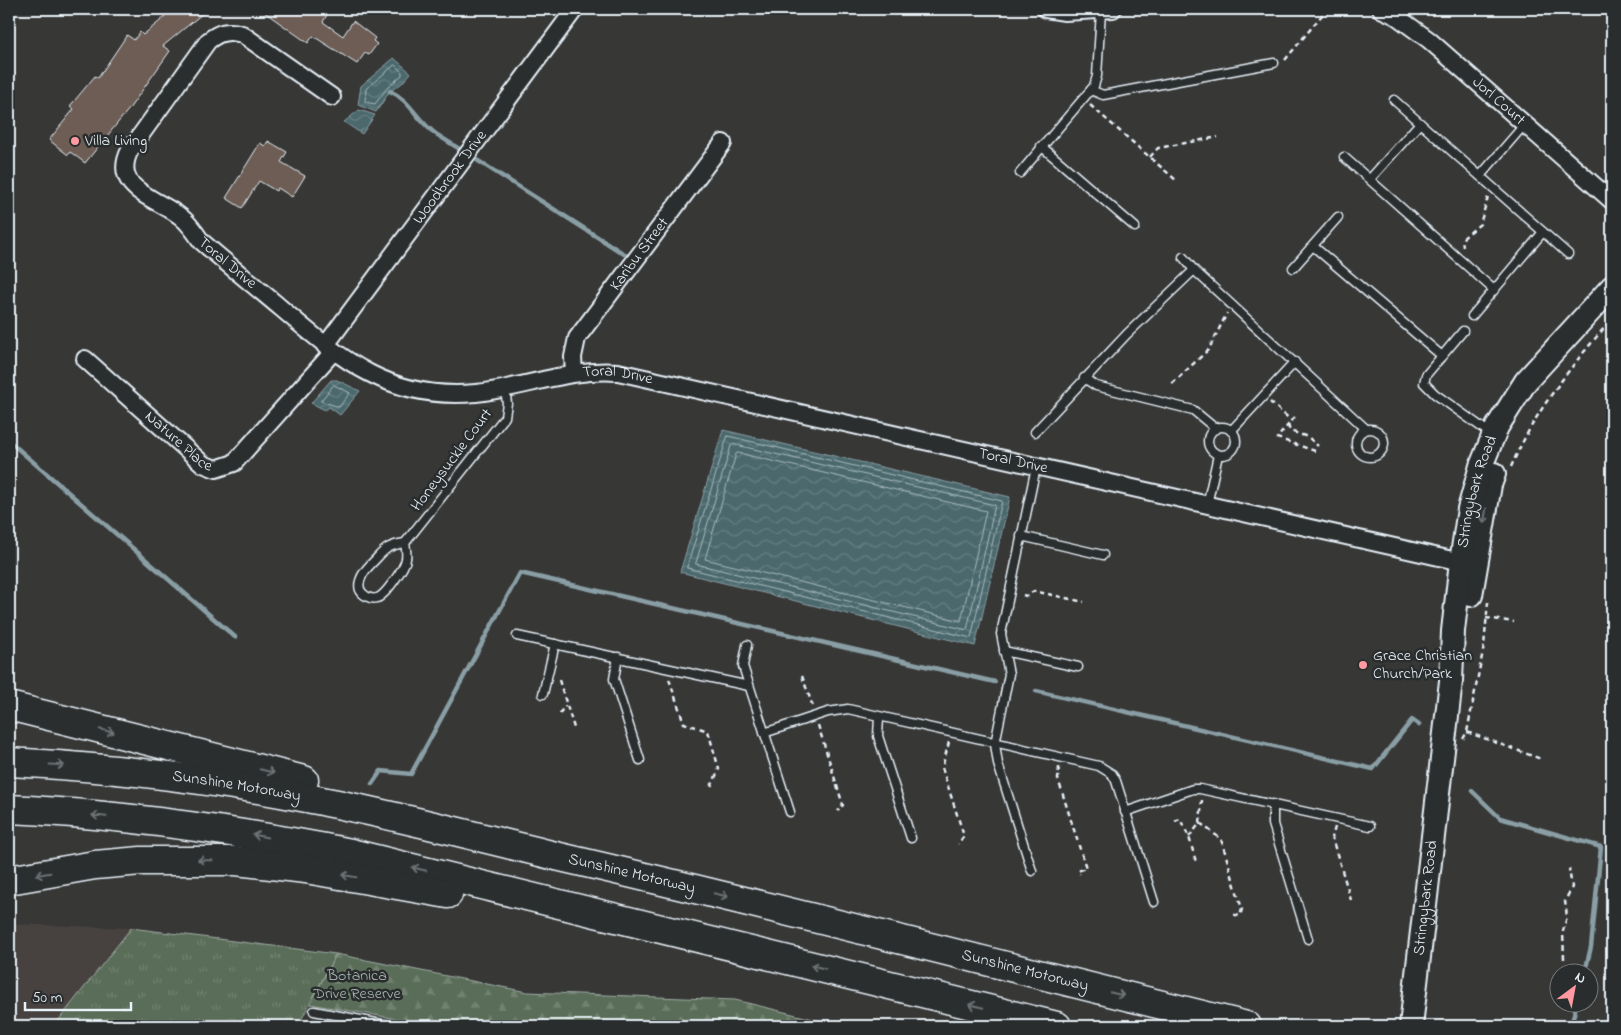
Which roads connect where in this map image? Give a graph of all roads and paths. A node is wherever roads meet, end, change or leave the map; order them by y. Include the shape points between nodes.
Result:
1 (575, 9) edge
2 (1046, 9) edge
3 (1327, 9) edge
4 (1107, 10) edge
5 (1388, 10) edge
6 (1274, 63) joint
7 (1091, 90) junction
8 (332, 97) dead end
9 (1083, 99) junction
10 (1394, 100) dead end
11 (1420, 122) junction
12 (1524, 124) junction
13 (1218, 137) dead end
14 (723, 143) dead end
15 (1041, 146) junction
16 (1344, 156) dead end
17 (1149, 157) junction
18 (1020, 173) dead end
19 (1480, 176) junction
20 (1370, 179) junction
21 (1177, 181) dead end
22 (1612, 201) edge
23 (1338, 217) dead end
24 (1135, 227) dead end
25 (1543, 232) junction
26 (1313, 246) junction
27 (1568, 254) dead end
28 (1183, 257) dead end
29 (1294, 268) dead end
30 (1194, 270) junction
31 (1612, 287) edge
32 (1494, 290) junction
33 (1234, 306) junction
34 (1472, 316) dead end
35 (1612, 319) edge
36 (1463, 331) dead end
37 (1573, 332) junction
38 (329, 349) junction
39 (1442, 356) junction
40 (85, 359) dead end
41 (1295, 362) junction
42 (574, 373) junction
43 (1084, 378) junction
44 (1172, 384) dead end
45 (505, 389) junction
46 (1263, 396) junction
47 (1295, 417) dead end
48 (1292, 421) junction
49 (1288, 425) junction
50 (1216, 429) junction
51 (1366, 429) dead end
52 (1231, 431) junction
53 (1035, 432) dead end
54 (1494, 435) junction
55 (1318, 446) dead end
56 (1315, 451) dead end
57 (1218, 455) junction
58 (1036, 467) junction
59 (1510, 468) dead end
60 (1207, 505) junction
61 (1021, 536) junction
62 (405, 543) junction
63 (1103, 556) dead end
64 (1469, 563) junction
65 (1489, 594) dead end
66 (1023, 595) dead end
67 (1084, 602) dead end
68 (1486, 618) junction
69 (1514, 622) dead end
70 (517, 636) dead end
71 (555, 644) junction
72 (747, 645) dead end
73 (566, 646) junction
74 (1004, 651) junction
75 (618, 658) junction
76 (666, 668) junction
77 (1078, 668) dead end
78 (802, 676) dead end
79 (749, 686) junction
80 (542, 694) dead end
81 (9, 706) edge
82 (566, 706) junction
83 (560, 714) dead end
84 (816, 716) junction
85 (879, 717) junction
86 (574, 728) dead end
87 (1467, 732) junction
88 (764, 733) junction
89 (951, 734) junction
90 (1462, 740) dead end
91 (995, 744) junction
92 (1060, 758) junction
93 (1541, 759) dead end
94 (640, 760) dead end
95 (9, 762) edge
96 (709, 785) dead end
97 (1200, 789) junction
98 (1273, 804) junction
99 (9, 809) edge
100 (838, 811) dead end
101 (790, 812) dead end
102 (1125, 812) junction
103 (1336, 819) junction
104 (1174, 821) dead end
105 (1200, 823) junction
106 (1370, 826) dead end
107 (1189, 837) junction
108 (910, 838) dead end
109 (958, 844) dead end
110 (1196, 862) dead end
111 (605, 867) junction
112 (1568, 869) dead end
113 (1032, 871) dead end
114 (1080, 874) dead end
115 (9, 880) edge
116 (1351, 900) dead end
117 (1154, 902) dead end
118 (1231, 914) dead end
119 (1308, 939) dead end
120 (704, 940) junction
121 (1564, 959) dead end
122 (314, 1011) dead end
123 (392, 1026) edge
124 (1057, 1026) edge
125 (1247, 1026) edge
126 (1410, 1026) edge

1 - 38 street, Woodbrook Drive
2 - 4 street via 1064,12
3 - 6 path via 1284,62
4 - 7 lane via 1097,76
5 - 12 street, Jorl Court via 1429,40
6 - 7 lane via 1103,95
7 - 9 lane
8 - 38 street, Toral Drive via 242,34 224,32 208,41 130,150 124,168 126,176 138,190 180,216 201,241
9 - 15 lane
9 - 17 path
10 - 11 lane
11 - 19 lane
11 - 20 lane
12 - 19 lane
12 - 22 street, Jorl Court
13 - 17 path via 1158,148
14 - 42 street, Karibu Street via 576,338
15 - 18 lane
15 - 24 lane
16 - 20 lane
17 - 21 path
19 - 25 lane
20 - 32 lane
23 - 26 lane
25 - 27 lane
25 - 32 lane
26 - 29 lane
26 - 39 lane
28 - 30 lane
30 - 33 lane
30 - 43 lane
31 - 37 street, Stringybark Road
32 - 34 lane
33 - 41 lane
33 - 44 path via 1225,316 1209,349
35 - 59 path via 1560,380 1521,442
36 - 39 lane
37 - 54 street, Stringybark Road via 1526,381
37 -> 64 street, Stringybark Road via 1526,404 1490,485
38 - 40 street, Nature Place via 234,463 216,469 202,464
38 - 45 street, Toral Drive via 367,374 407,388 452,394
39 - 54 lane via 1426,375 1426,387
41 - 46 lane
41 - 51 lane
42 - 45 street, Toral Drive
42 - 58 street, Toral Drive via 618,372
43 - 50 lane via 1096,386 1193,410
43 - 53 lane
45 - 62 lane, Honeysuckle Court via 504,417
46 - 48 path
46 - 52 lane
47 - 48 path
48 - 49 path
49 - 55 path via 1290,431 1308,437
49 - 56 path via 1278,438
50 - 52 lane
50 - 57 lane via 1208,444
52 - 57 lane via 1236,439 1234,448 1227,454
54 - 64 street, Stringybark Road via 1469,509
57 - 60 lane
58 - 60 street, Toral Drive
58 - 61 lane
60 - 64 street, Toral Drive
61 - 63 lane
61 - 74 lane via 1001,634
62 - 62 lane via 406,560 390,587 378,598 364,596 359,581 366,569 389,545
64 - 126 street, Stringybark Road via 1464,634 1451,681
65 - 68 path
66 - 67 path via 1034,591
68 - 69 path
68 - 87 path via 1484,646
70 - 71 lane
71 - 73 lane
71 - 80 lane
72 - 79 lane via 743,666
73 - 75 lane
73 - 82 path via 558,682
74 - 77 lane
74 - 91 lane via 1009,674
75 - 76 lane
75 - 94 lane via 614,679
76 - 79 lane
76 - 96 path via 684,723 708,731 719,769 712,785
78 - 84 path
79 - 88 lane
81 -> 111 highway via 359,794
82 - 83 path
82 - 86 path
84 - 85 lane via 839,709
84 - 88 lane
84 - 100 path via 843,805
85 - 89 lane
85 - 108 lane via 878,736
87 - 90 path
87 - 93 path
88 - 101 lane
89 - 91 lane
89 - 109 path via 942,768 964,836
91 - 92 lane
91 - 113 lane via 998,764
92 - 102 lane via 1099,766 1112,774
92 - 114 path via 1058,779 1086,868 1078,871
95 -> 111 highway, Sunshine Motorway via 121,771 278,792
97 - 98 lane
97 - 102 lane via 1194,788
97 - 105 path via 1203,795
98 - 103 lane
98 - 119 lane via 1273,824
120 -> 99 highway via 350,853 251,834 58,811
102 - 117 lane
103 - 106 lane
103 - 116 path via 1332,838
104 - 107 path via 1180,819
105 - 107 path
105 - 118 path via 1221,839 1242,909 1240,916
107 - 110 path
111 -> 125 highway, Sunshine Motorway
112 - 121 path via 1572,887 1565,901
120 -> 115 highway via 332,873 236,861 141,861 95,865
124 -> 120 highway
122 - 123 lane

